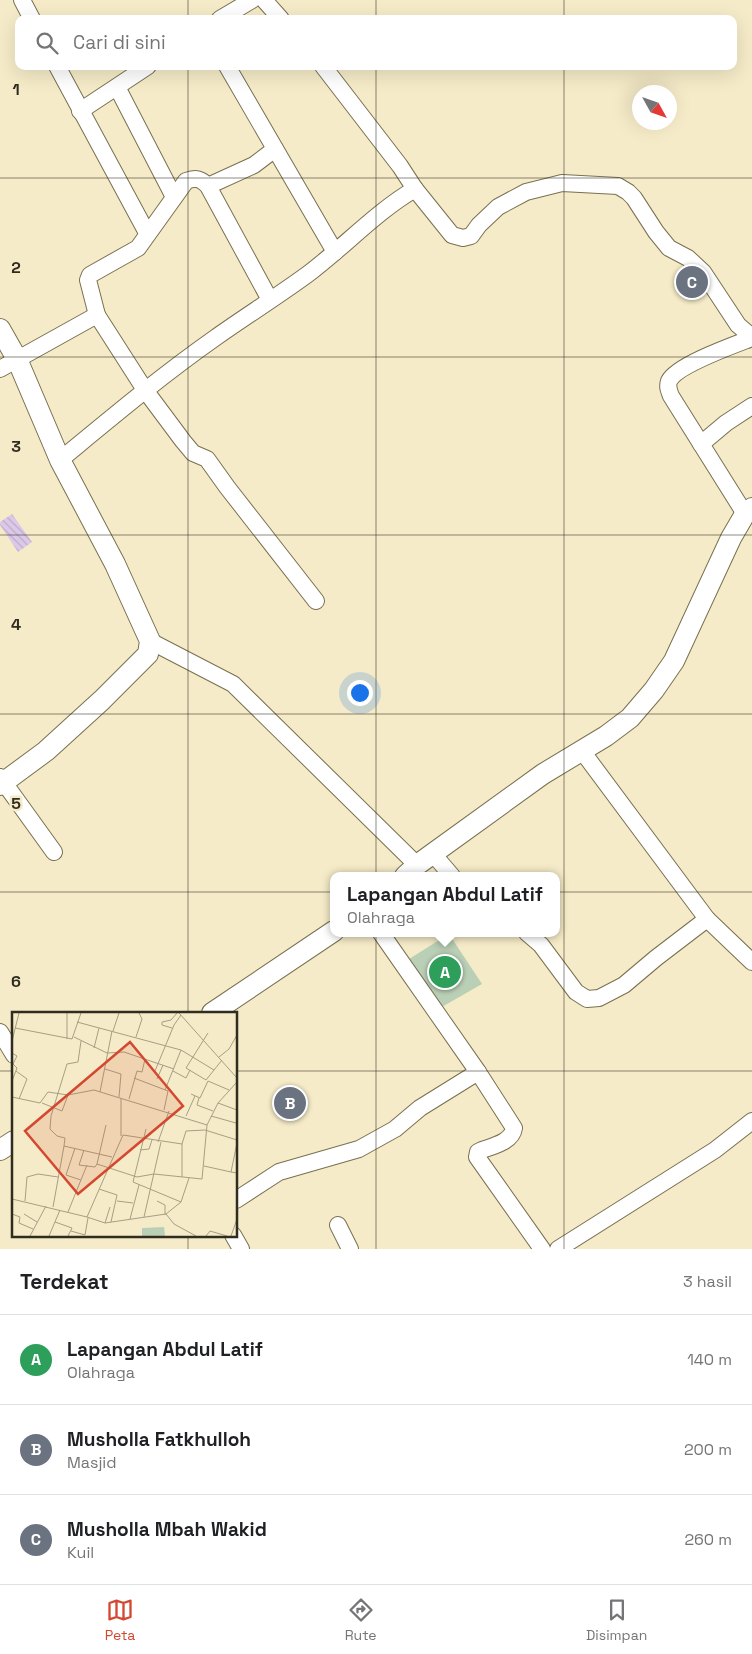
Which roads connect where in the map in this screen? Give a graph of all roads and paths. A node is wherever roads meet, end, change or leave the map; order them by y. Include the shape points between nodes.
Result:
1 (22, 0) edge
2 (252, 0) edge
3 (264, 0) edge
4 (30, 15) edge
5 (227, 15) edge
6 (277, 15) edge
7 (59, 70) edge
8 (142, 70) edge
9 (229, 70) edge
10 (326, 70) edge
11 (117, 87) junction
12 (80, 110) junction
13 (275, 149) junction
14 (208, 186) junction
15 (415, 189) junction
16 (174, 197) junction
17 (147, 233) junction
18 (335, 252) junction
19 (270, 300) junction
20 (97, 315) junction
21 (0, 329) edge
22 (752, 338) edge
23 (8, 364) edge
24 (145, 390) junction
25 (752, 406) edge
26 (701, 444) junction
27 (60, 460) junction
28 (749, 511) edge
29 (316, 601) dead end
30 (150, 641) junction
31 (582, 751) junction
32 (1, 781) edge
33 (54, 852) dead end
34 (419, 865) edge
35 (440, 872) edge
36 (708, 919) junction
37 (330, 934) edge
38 (384, 937) edge
39 (532, 937) edge
40 (752, 962) edge
41 (213, 1012) edge
42 (0, 1032) edge
43 (12, 1052) edge
44 (478, 1072) junction
45 (752, 1121) edge
46 (12, 1142) edge
47 (0, 1150) edge
48 (238, 1199) edge
49 (338, 1225) dead end
50 (234, 1236) edge
51 (241, 1249) edge
52 (350, 1249) edge
53 (542, 1249) edge
54 (558, 1249) edge

1 - 4 street
2 - 5 street
3 - 6 street
7 - 12 street
8 - 11 street
9 - 13 street
10 - 15 street
11 - 12 street
11 - 16 street
12 - 17 street
13 - 14 street via 246,169
13 - 18 street
14 - 16 street via 194,178 186,181
14 - 19 street
15 - 18 street via 395,201
15 - 22 street via 452,235 463,238 471,236 498,207 526,192 562,183 618,186 634,198 669,248 688,258 702,272 738,325
16 - 17 street
17 - 20 street via 138,248 90,275 88,280
18 - 19 street
19 - 24 street
20 - 23 street
20 - 24 street
21 - 23 street
22 - 26 street via 686,367 670,380 671,396
23 - 27 street
24 - 27 street
24 - 29 street via 193,453 207,459
25 - 26 street
26 - 28 street
27 - 30 street via 115,564
28 - 31 street via 731,538 674,661 659,683 630,718
30 - 32 street via 148,654 102,700 46,751
30 - 34 street via 233,684
31 - 34 street via 544,774
31 - 36 street
32 - 33 street
34 - 35 street
36 - 39 street via 624,985 599,998 586,999 576,992
36 - 40 street
37 - 41 street
38 - 44 street
42 - 43 street
44 - 48 street via 359,1149 279,1172
44 - 53 street via 514,1128 508,1138 478,1152 477,1157
45 - 54 street via 714,1150
46 - 47 street
49 - 52 street
50 - 51 street

